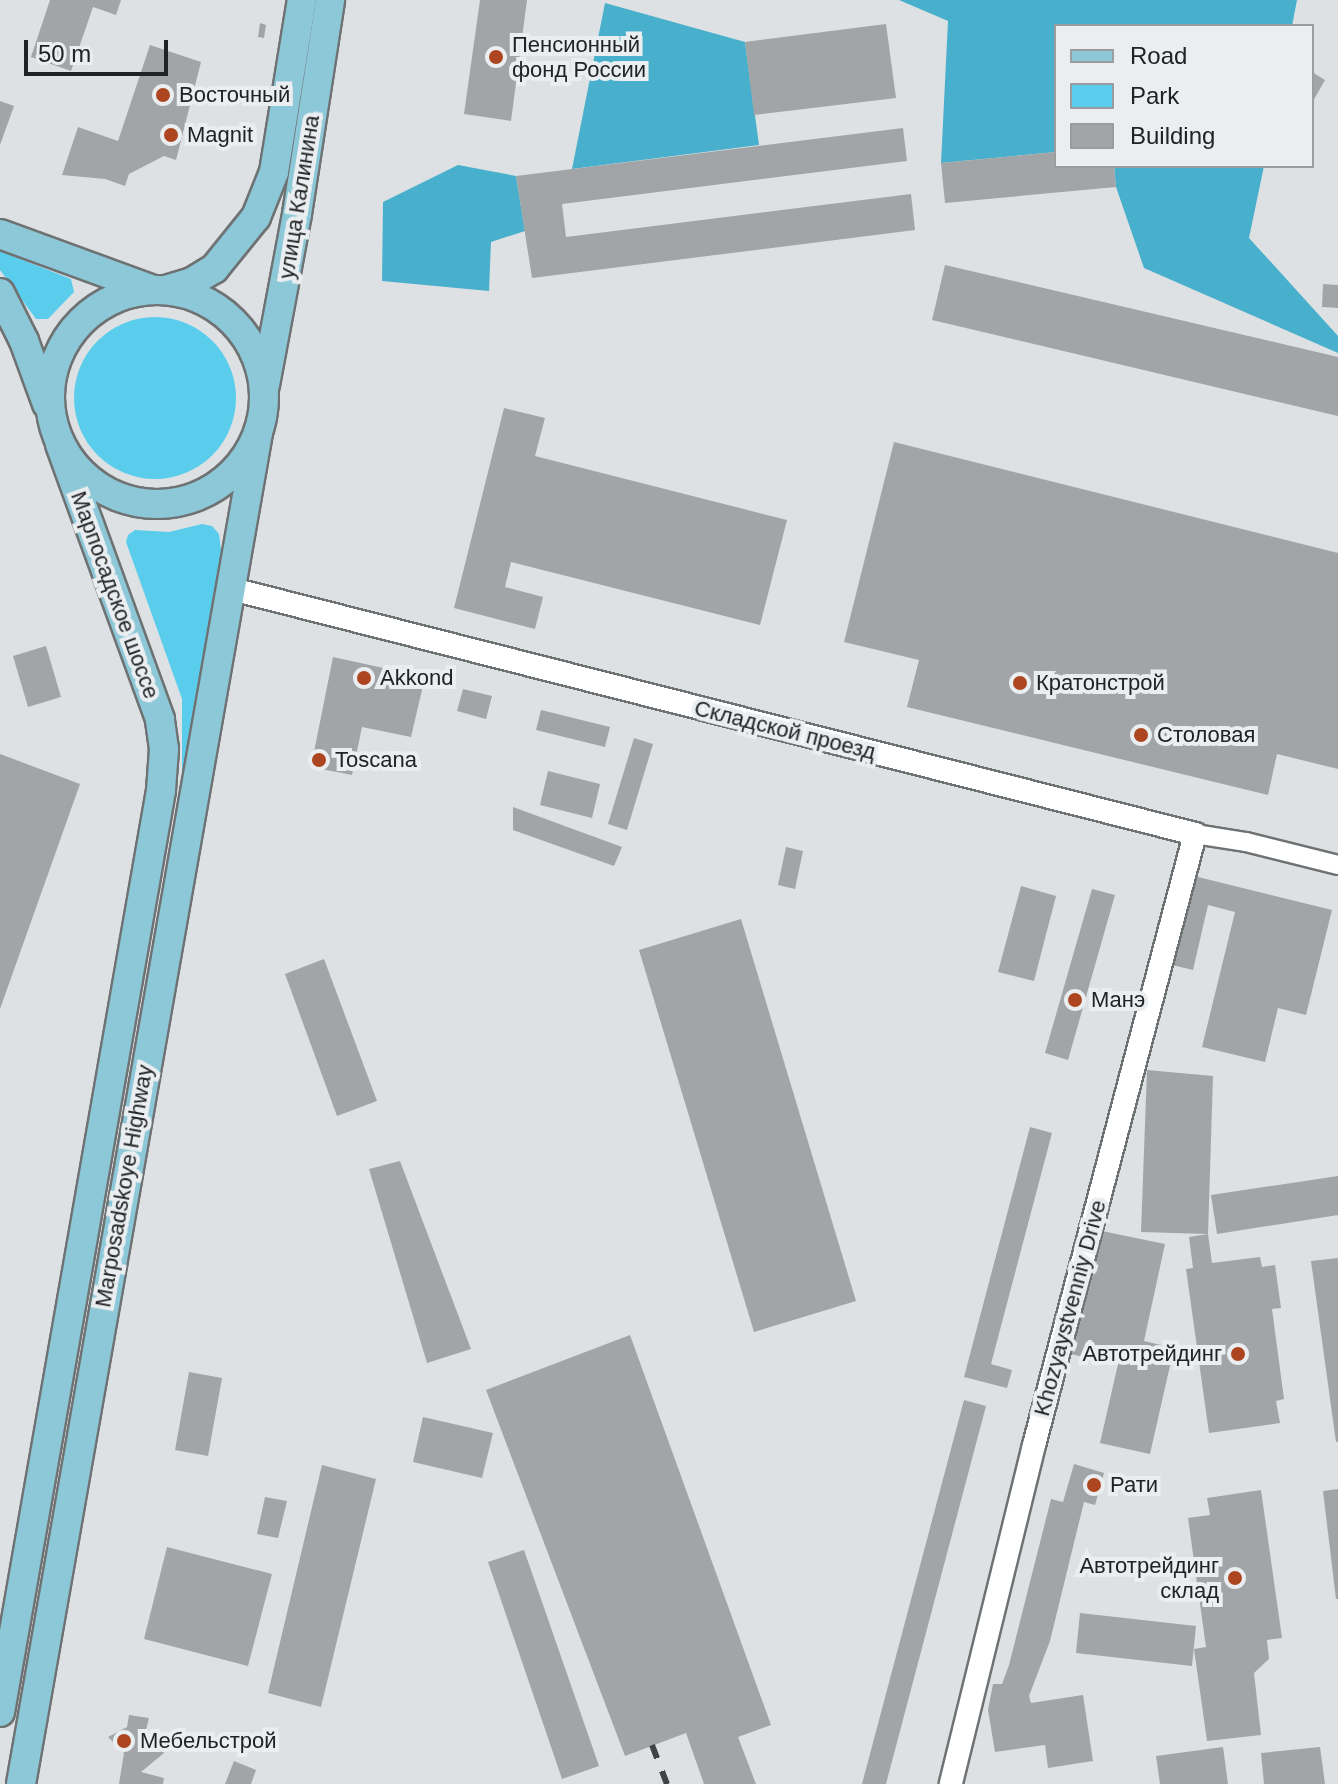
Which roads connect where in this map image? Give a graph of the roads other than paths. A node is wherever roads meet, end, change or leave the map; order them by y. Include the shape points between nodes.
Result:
1 (302, 0) edge
2 (330, 0) edge
3 (0, 234) edge
4 (160, 290) junction
5 (0, 293) edge
6 (264, 393) junction
7 (51, 416) junction
8 (258, 433) junction
9 (60, 444) junction
10 (232, 589) junction
11 (1195, 834) junction
12 (1338, 865) edge
13 (0, 1712) edge
14 (21, 1784) edge
15 (951, 1784) edge

1 - 4 main road, улица Калинина via 274,172 256,217 214,269 192,282
2 - 6 main road, улица Калинина
3 - 4 main road
4 - 6 main road via 205,301 236,326 255,357
4 - 7 main road via 110,300 74,329 53,370
5 - 7 main road
6 - 8 main road
7 - 9 main road
8 - 9 main road via 236,470 215,487 163,504 135,502 96,486
8 - 10 main road
9 - 13 main road, Марпосадское шоссе via 160,719 164,749
10 - 11 street, Складской проезд
10 - 14 main road, Marposadskoye Highway
11 - 12 street, Складской проезд
11 - 15 street, Khozyaystvenniy Drive

